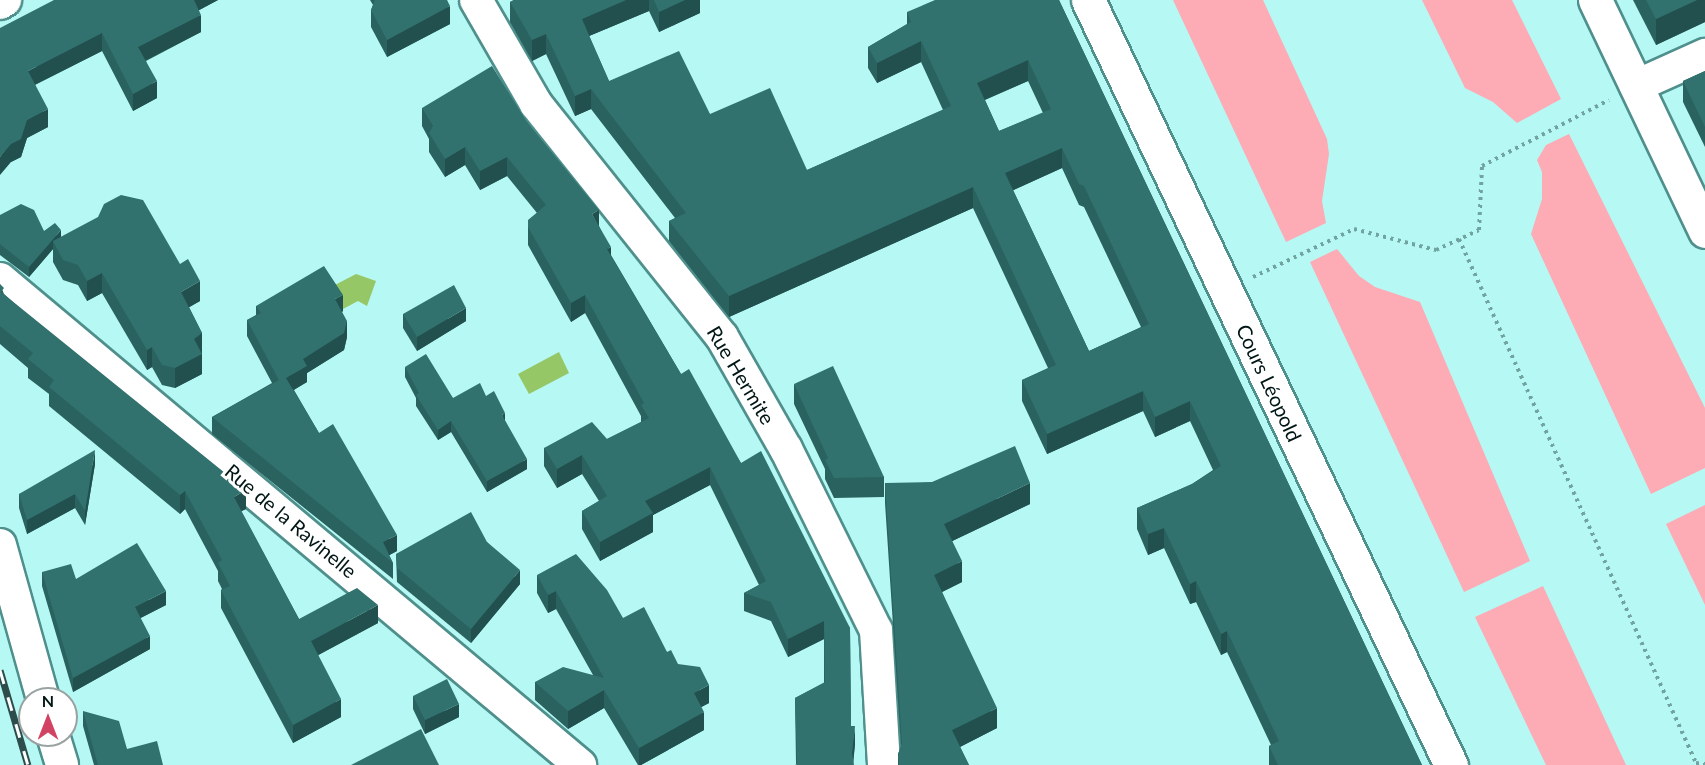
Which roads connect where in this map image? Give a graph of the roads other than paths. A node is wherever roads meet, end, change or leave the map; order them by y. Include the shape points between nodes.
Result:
1 (5, 0) edge
2 (476, 0) edge
3 (1088, 0) edge
4 (1595, 0) edge
5 (0, 3) edge
6 (1705, 55) edge
7 (1636, 86) junction
8 (1705, 231) edge
9 (0, 279) edge
10 (0, 544) edge
11 (40, 687) edge
12 (57, 747) edge
13 (62, 765) edge
14 (580, 765) edge
15 (884, 765) edge
16 (1451, 765) edge

1 - 5 street
2 - 15 street, Rue Hermite via 536,104 722,338 786,448 876,630
3 - 16 street, Cours Léopold
4 - 7 street
6 - 7 street
7 - 8 street
9 - 14 street, Rue de la Ravinelle
10 - 11 street
12 - 13 street

